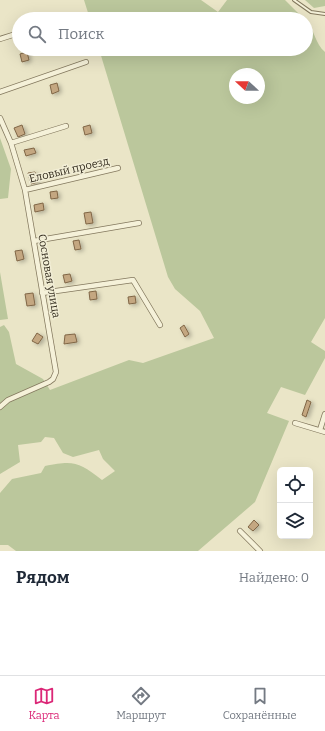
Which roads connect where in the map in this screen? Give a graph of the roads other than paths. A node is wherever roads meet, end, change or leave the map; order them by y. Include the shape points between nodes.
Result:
1 (294, 0) edge
2 (311, 12) edge
3 (313, 12) edge
4 (325, 14) edge
5 (12, 36) edge
6 (0, 40) edge
7 (86, 62) dead end
8 (0, 92) edge
9 (0, 118) edge
10 (66, 126) dead end
11 (11, 143) junction
12 (118, 168) dead end
13 (25, 190) junction
14 (139, 223) dead end
15 (34, 241) junction
16 (42, 293) junction
17 (160, 325) dead end
18 (0, 407) edge
19 (325, 414) edge
20 (295, 423) dead end
21 (323, 431) edge
22 (240, 532) dead end
23 (260, 551) edge

1 - 2 lane
3 - 4 lane
5 - 6 street
7 - 8 street
9 - 11 street, Сосновая улица
10 - 11 street
11 - 13 street, Сосновая улица
12 - 13 street, Еловый проезд
13 - 15 street, Сосновая улица
14 - 15 street
15 - 16 street, Сосновая улица
16 - 17 street via 133,280
16 - 18 street, Сосновая улица via 55,376 49,382 8,400
19 - 21 street
20 - 21 street
22 - 23 street

